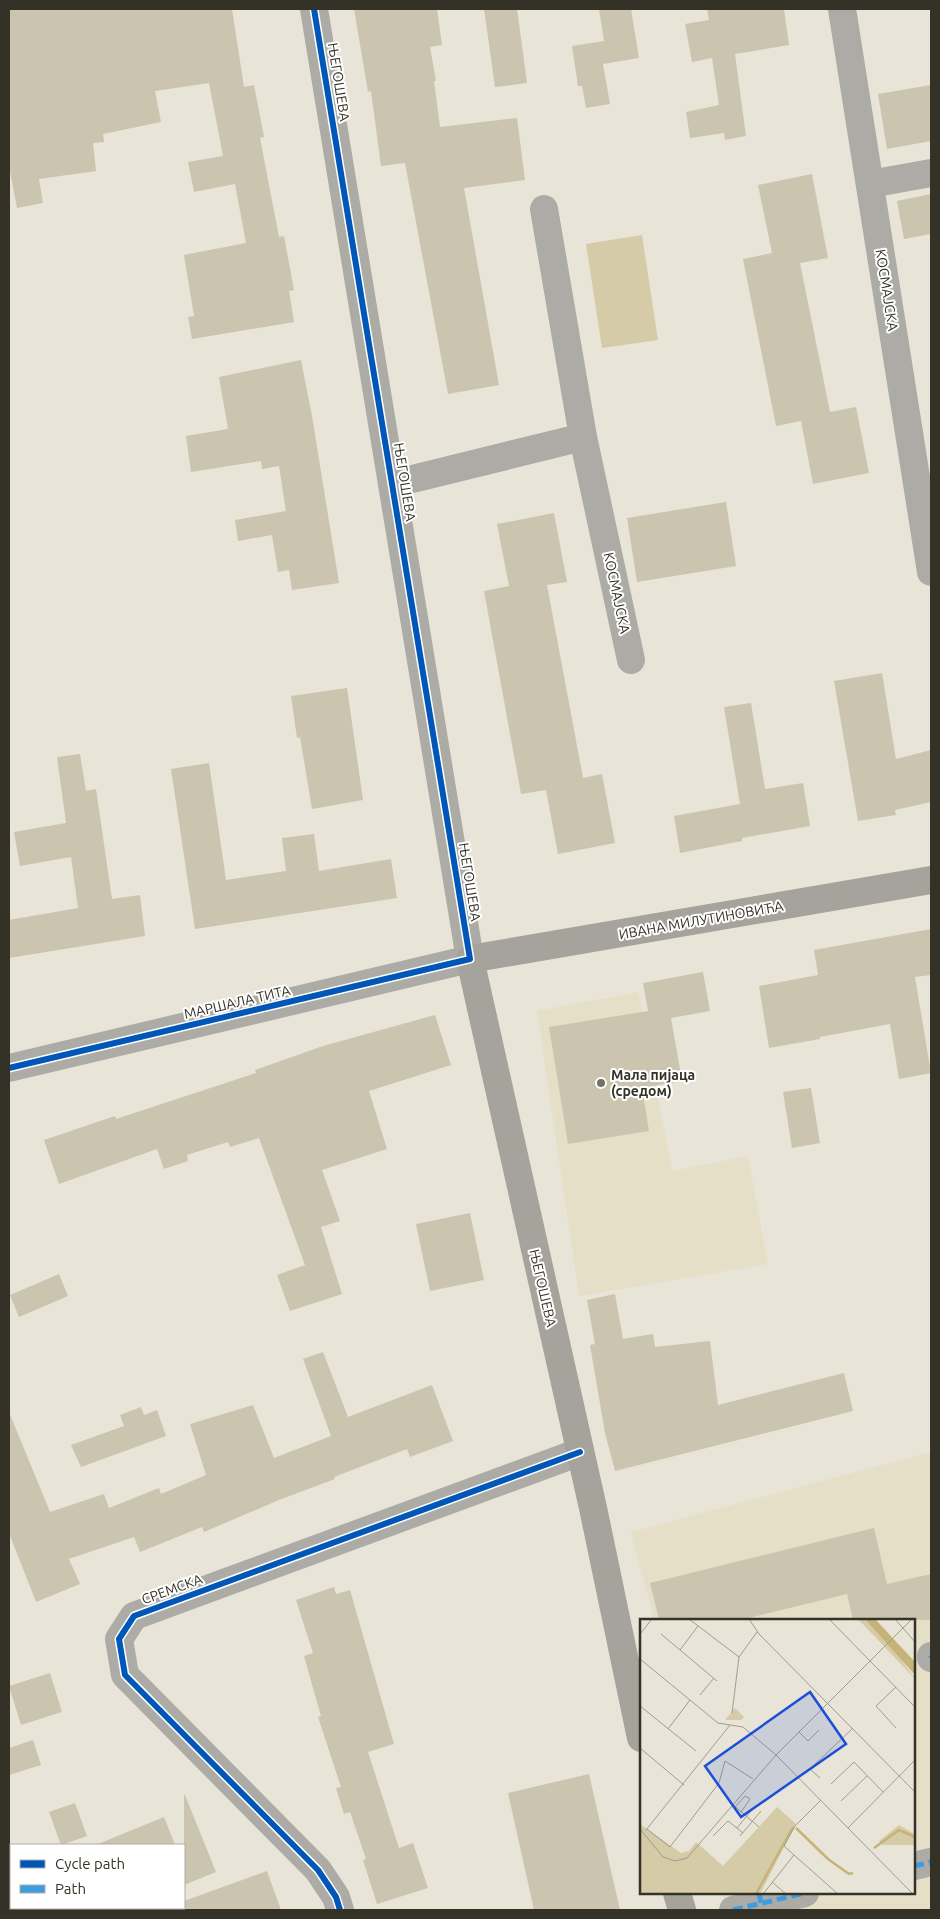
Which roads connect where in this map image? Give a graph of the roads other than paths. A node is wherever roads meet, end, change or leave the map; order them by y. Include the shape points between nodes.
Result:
1 (314, 9) edge
2 (842, 9) edge
3 (931, 173) edge
4 (870, 184) junction
5 (544, 209) dead end
6 (582, 437) junction
7 (923, 471) edge
8 (392, 484) junction
9 (931, 572) edge
10 (632, 660) dead end
11 (931, 880) edge
12 (470, 959) junction
13 (9, 1068) edge
14 (580, 1452) junction
15 (640, 1733) edge
16 (931, 1862) edge
17 (915, 1866) edge
18 (677, 1894) edge
19 (796, 1894) edge
20 (760, 1898) edge
21 (340, 1910) edge
22 (682, 1910) edge
23 (733, 1910) edge

1 - 8 street, ЊЕГОШЕВА
2 - 4 street, КОСМАЈСКА
3 - 4 street
4 - 7 street, КОСМАЈСКА
5 - 6 street, КОСМАЈСКА
6 - 8 street
6 - 10 street, КОСМАЈСКА
7 - 9 street, КОСМАЈСКА
8 - 12 street, ЊЕГОШЕВА
11 - 12 main road, ИВАНА МИЛУТИНОВИЋА
12 - 13 street, МАРШАЛА ТИТА
12 - 14 main road, ЊЕГОШЕВА
14 - 15 main road, ЊЕГОШЕВА
14 - 21 street, СРЕМСКА via 134,1616 119,1639 125,1675 318,1870 336,1897
16 - 17 street
18 - 22 main road
19 - 20 street
20 - 23 street

